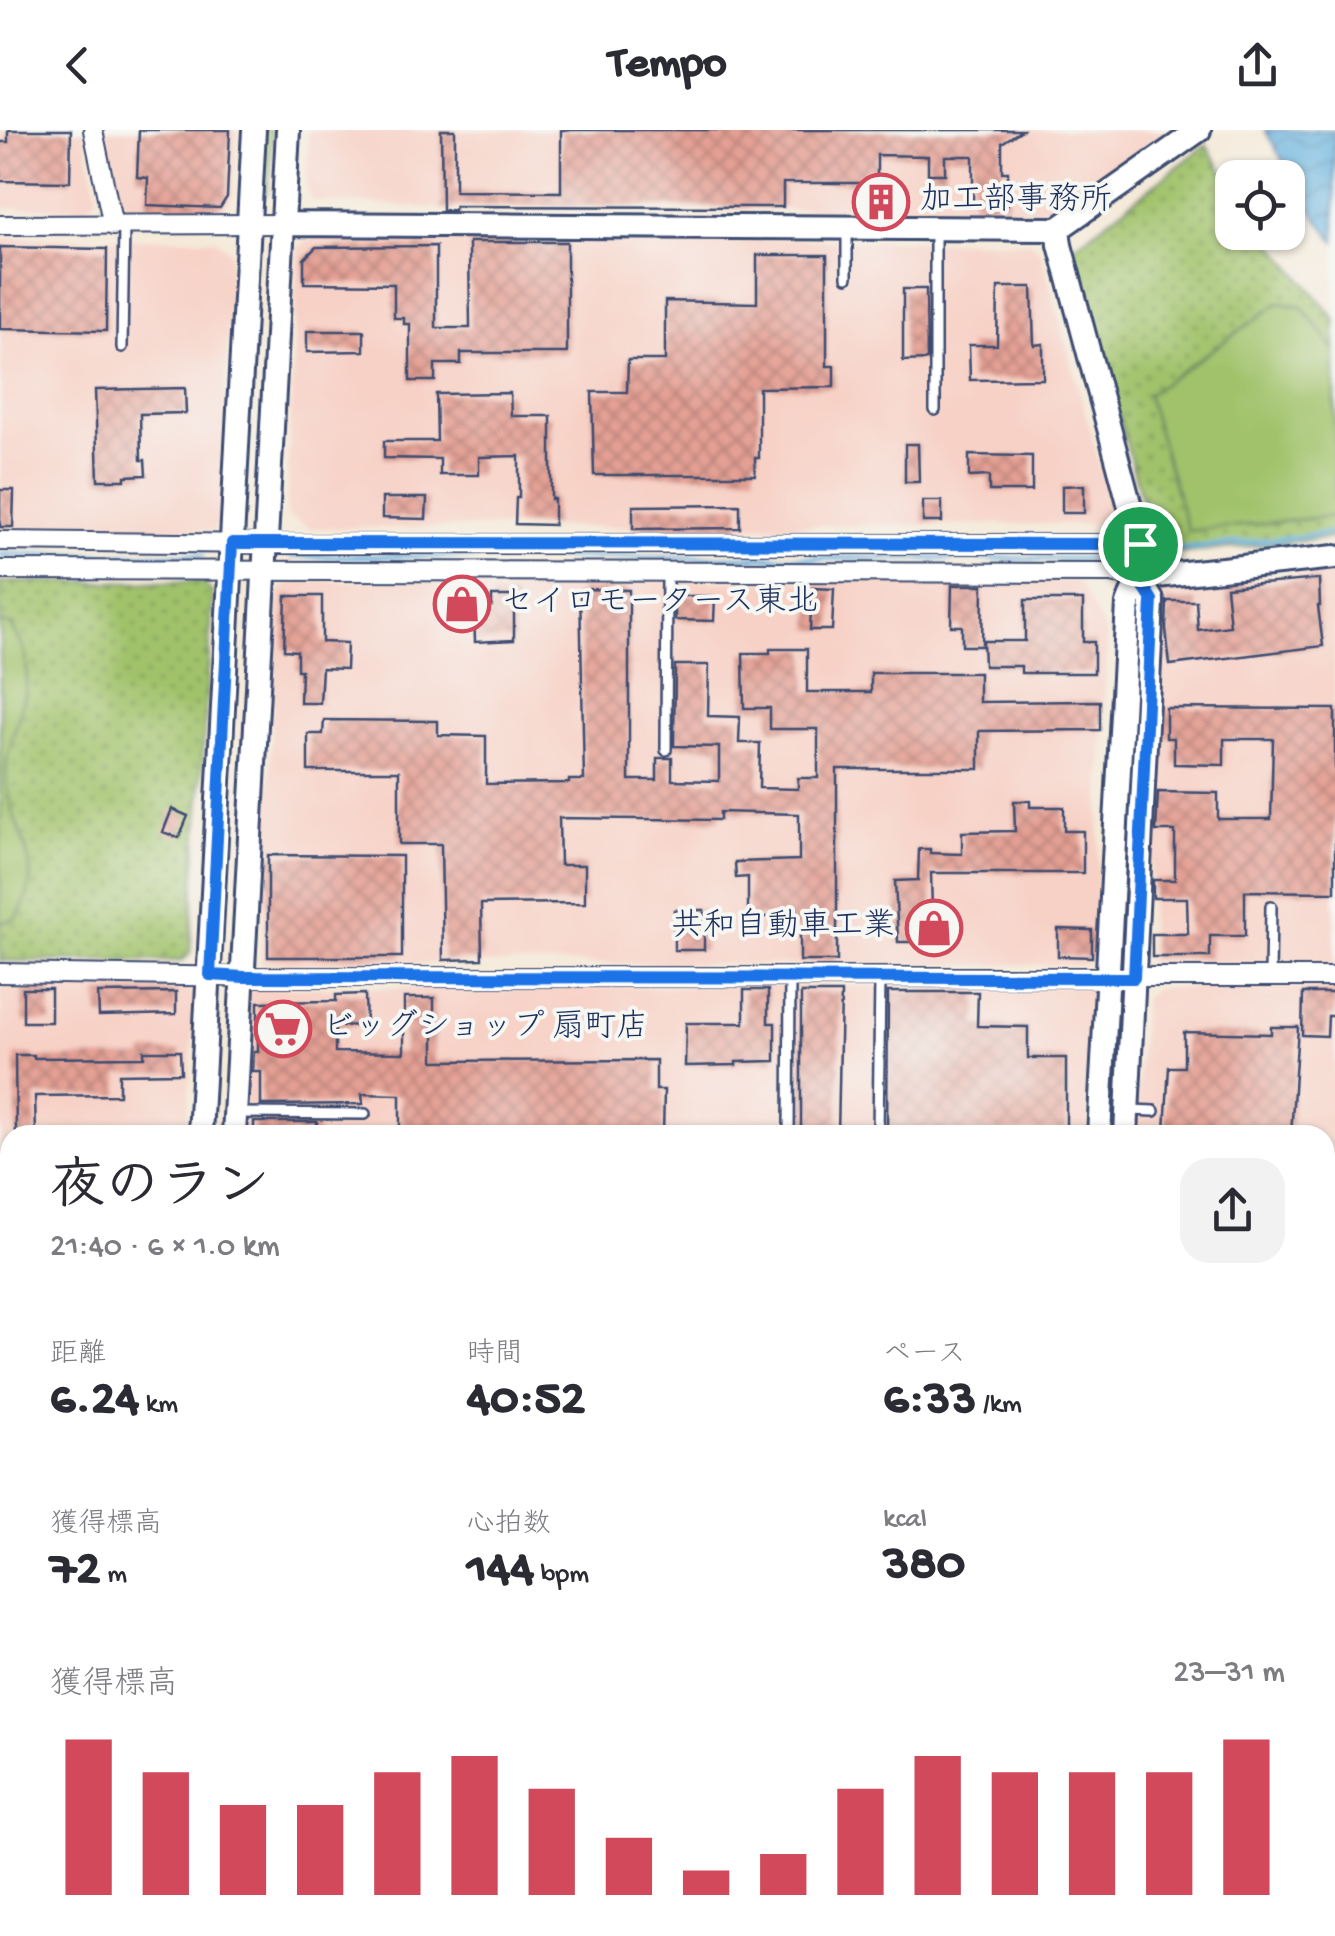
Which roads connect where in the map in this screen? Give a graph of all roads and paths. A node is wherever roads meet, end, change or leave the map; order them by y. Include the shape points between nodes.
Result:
1 (93, 130) edge
2 (254, 130) edge
3 (288, 130) edge
4 (1199, 130) edge
5 (283, 224) junction
6 (0, 225) edge
7 (250, 225) junction
8 (119, 226) junction
9 (848, 228) junction
10 (935, 228) junction
11 (1058, 229) junction
12 (848, 277) dead end
13 (122, 347) dead end
14 (935, 410) dead end
15 (0, 541) edge
16 (232, 543) junction
17 (267, 544) junction
18 (1140, 544) junction
19 (1335, 556) edge
20 (0, 570) edge
21 (265, 570) junction
22 (230, 571) junction
23 (667, 571) junction
24 (1138, 578) junction
25 (666, 750) dead end
26 (1271, 906) dead end
27 (0, 973) edge
28 (210, 975) junction
29 (244, 977) junction
30 (790, 977) junction
31 (880, 978) junction
32 (1107, 978) junction
33 (1134, 978) junction
34 (1270, 978) junction
35 (1335, 978) edge
36 (1127, 1110) junction
37 (1154, 1110) dead end
38 (366, 1114) dead end
39 (235, 1124) edge
40 (201, 1125) edge
41 (789, 1125) edge
42 (878, 1125) edge
43 (1100, 1125) edge
44 (1126, 1125) edge

1 - 8 street
2 - 7 street
3 - 5 street
4 - 11 street
5 - 7 street
5 - 9 street
5 - 17 street
6 - 8 street
7 - 8 street
7 - 16 street
8 - 13 lane
9 - 10 street
9 - 12 lane
10 - 11 street
10 - 14 lane
11 - 18 street
15 - 16 street
16 - 17 street
16 - 22 street
17 - 18 street
17 - 21 street
18 - 24 street
19 - 24 street
20 - 22 street
21 - 22 street
21 - 23 street
21 - 29 street
22 - 28 street
23 - 24 street
23 - 25 lane
24 - 32 street via 1128,604
24 - 33 street via 1152,600
26 - 34 lane
27 - 28 street
28 - 29 street
28 - 40 street
29 - 30 street
29 - 39 street
30 - 31 street
30 - 41 lane
31 - 32 street
31 - 42 lane
32 - 33 street
32 - 43 street
33 - 34 street
33 - 36 street
34 - 35 street
36 - 37 lane
36 - 44 street
38 - 39 lane

